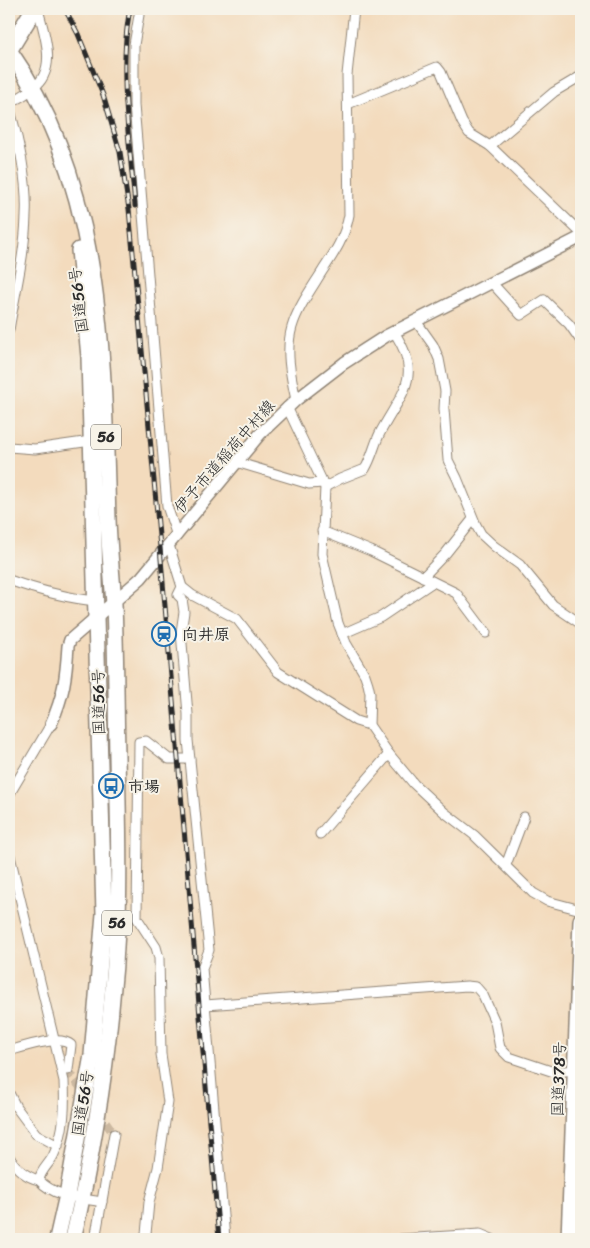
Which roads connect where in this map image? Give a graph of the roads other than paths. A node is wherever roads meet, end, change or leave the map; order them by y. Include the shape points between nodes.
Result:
1 (36, 9) edge
2 (140, 9) edge
3 (354, 9) edge
4 (9, 50) edge
5 (581, 76) edge
6 (33, 89) junction
7 (348, 104) junction
8 (9, 105) edge
9 (18, 139) junction
10 (490, 146) junction
11 (10, 151) edge
12 (66, 165) junction
13 (581, 233) edge
14 (581, 237) edge
15 (492, 283) junction
16 (416, 321) junction
17 (9, 330) edge
18 (394, 332) junction
19 (581, 341) edge
20 (291, 403) junction
21 (91, 441) junction
22 (9, 447) edge
23 (236, 462) junction
24 (324, 485) junction
25 (473, 519) junction
26 (322, 531) junction
27 (173, 541) junction
28 (423, 577) junction
29 (9, 580) edge
30 (433, 582) junction
31 (182, 587) junction
32 (96, 601) junction
33 (114, 604) junction
34 (97, 618) junction
35 (581, 624) edge
36 (486, 633) dead end
37 (342, 634) junction
38 (51, 724) joint
39 (369, 725) junction
40 (390, 754) junction
41 (190, 759) junction
42 (9, 795) edge
43 (524, 817) dead end
44 (320, 834) dead end
45 (9, 852) edge
46 (506, 865) junction
47 (581, 910) edge
48 (581, 920) edge
49 (205, 1005) junction
50 (55, 1040) junction
51 (9, 1050) edge
52 (68, 1070) tunnel mouth
53 (575, 1070) junction
54 (9, 1093) edge
55 (578, 1100) edge
56 (114, 1134) tunnel mouth
57 (58, 1146) junction
58 (9, 1157) edge
59 (39, 1180) junction
60 (67, 1195) junction
61 (83, 1198) junction
62 (102, 1202) junction
63 (57, 1239) edge
64 (73, 1239) edge
65 (97, 1239) edge
66 (144, 1239) edge
67 (225, 1239) edge
68 (401, 1239) edge
69 (492, 1239) edge
70 (569, 1239) edge

1 - 4 highway
1 - 6 street via 48,59 41,80
2 - 27 street via 134,45 134,114 167,506
3 - 7 street via 348,56
4 - 6 highway, 国道56号 / 56
5 - 10 street via 554,92
6 - 8 street
6 - 12 highway, 国道56号 / 56
7 - 10 street via 437,67 466,129
7 - 20 street via 347,228 292,327 289,355
8 - 9 street
9 - 11 street
9 - 17 street via 26,216
10 - 13 street
12 - 21 highway, 国道56号 / 56 via 82,274 89,356
12 - 33 highway, 国道56号 / 56 via 93,271 102,356
14 - 15 street, 伊予市道稲荷中村線
15 - 16 street, 伊予市道稲荷中村線
15 - 19 street via 521,315 544,300 570,324
16 - 18 street, 伊予市道稲荷中村線
16 - 25 street via 439,359 448,460
18 - 20 street, 伊予市道稲荷中村線 via 344,363
18 - 24 street via 407,354 406,386 401,398 365,469
20 - 23 street, 伊予市道稲荷中村線
20 - 24 street
21 - 22 street via 35,448
21 - 32 highway, 国道56号 / 56
23 - 24 street via 308,484
23 - 27 street, 伊予市道稲荷中村線
24 - 26 street
25 - 28 street
25 - 35 street via 487,540 520,565 553,605
26 - 28 street via 371,550
26 - 37 street via 322,554
27 - 31 street
27 - 33 street, 伊予市道稲荷中村線
28 - 30 street
29 - 32 street via 32,589
30 - 36 street via 456,593
30 - 37 street via 381,617
31 - 39 street via 237,619 278,672 356,721
31 - 41 street via 178,594 184,612 182,632
32 - 34 highway, 国道56号 / 56
33 - 34 street, 伊予市道稲荷中村線
33 - 61 highway, 国道56号 / 56 via 118,913 107,1055
34 - 38 street, 伊予市道稲荷中村線 via 70,640 65,685
34 - 60 highway, 国道56号 / 56 via 104,914 92,1055
37 - 39 street via 368,684
38 - 42 street
39 - 40 street
40 - 44 street
40 - 46 street via 414,784
41 - 49 street via 209,950 202,968
41 - 66 street via 169,759 146,741 139,742 137,918 156,947 159,958 161,1054 168,1102
43 - 46 street
45 - 50 street
46 - 47 street via 533,893 546,901
48 - 53 highway, 国道378号
49 - 53 street via 476,987 495,1022 500,1048 509,1057 554,1072
49 - 67 street
50 - 51 street
50 - 52 street via 68,1041 71,1045
50 - 57 street via 65,1102
53 - 55 highway, 国道378号
54 - 57 street via 36,1134
55 - 70 highway, 国道378号
56 - 62 street
57 - 59 street
58 - 59 street via 30,1178
59 - 60 street via 52,1192
60 - 61 street
60 - 63 highway, 国道56号 / 56
61 - 62 street
61 - 64 highway, 国道56号 / 56
62 - 65 street
68 - 69 street via 480,1234

